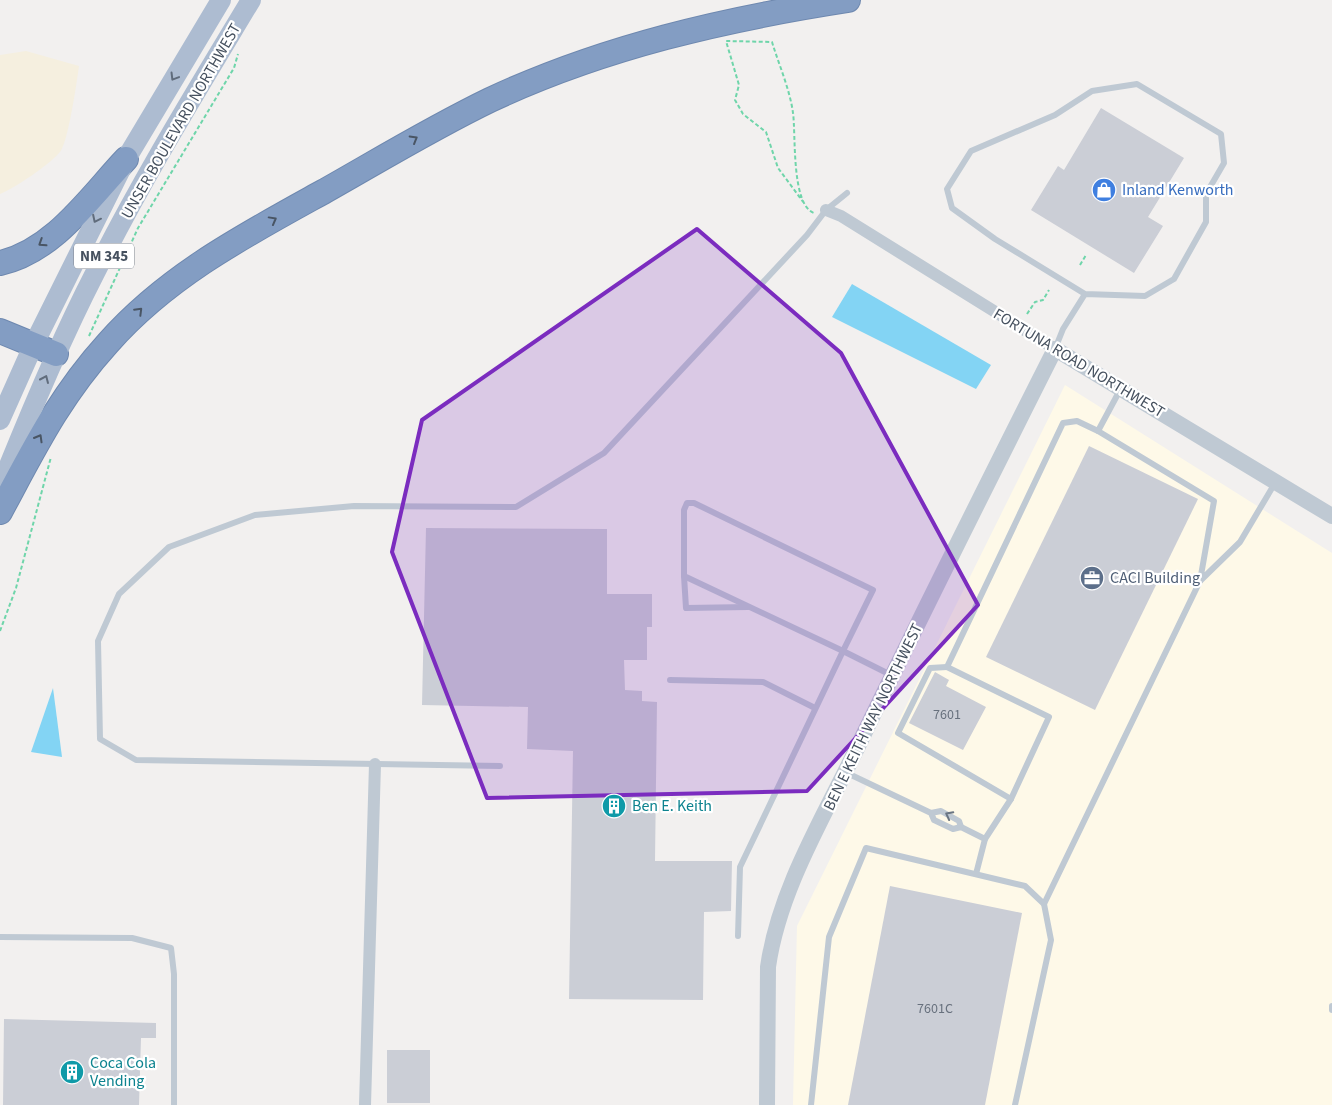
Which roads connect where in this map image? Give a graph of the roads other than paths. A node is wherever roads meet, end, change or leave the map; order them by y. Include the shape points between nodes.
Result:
1 (221, 0) edge
2 (252, 0) edge
3 (848, 0) edge
4 (126, 159) junction
5 (847, 193) dead end
6 (826, 210) junction
7 (0, 263) edge
8 (1085, 294) junction
9 (0, 330) edge
10 (33, 346) junction
11 (1055, 349) junction
12 (56, 354) junction
13 (1121, 388) junction
14 (0, 420) edge
15 (1098, 431) junction
16 (1276, 482) junction
17 (0, 488) edge
18 (0, 512) edge
19 (1332, 516) edge
20 (684, 576) junction
21 (1200, 581) junction
22 (750, 607) junction
23 (843, 652) junction
24 (947, 667) junction
25 (892, 676) junction
26 (670, 680) dead end
27 (815, 708) junction
28 (375, 764) junction
29 (500, 766) dead end
30 (846, 772) junction
31 (1011, 799) junction
32 (932, 813) junction
33 (961, 827) junction
34 (985, 838) junction
35 (976, 874) junction
36 (1044, 904) junction
37 (738, 936) dead end
38 (0, 937) edge
39 (1332, 1006) edge
40 (1332, 1010) edge
41 (174, 1105) edge
42 (365, 1105) edge
43 (767, 1105) edge
44 (811, 1105) edge
45 (1015, 1105) edge

1 -> 4 main road, UNSER BOULEVARD NORTHWEST / NM 345
2 - 12 main road, UNSER BOULEVARD NORTHWEST / NM 345 via 235,42 157,157
18 -> 3 highway via 54,412 83,371 143,306 221,250 419,136 548,76 673,35 743,18
4 -> 7 highway via 71,219 47,240 26,254
4 -> 10 main road, UNSER BOULEVARD NORTHWEST / NM 345
5 - 6 lane
6 - 11 street, FORTUNA ROAD NORTHWEST via 841,216
6 - 28 lane via 807,235 604,452 516,507 354,506 255,515 168,547 118,594 98,641 100,739 136,760
8 - 8 lane via 995,239 952,208 947,189 971,151 1054,115 1092,91 1137,84 1221,134 1224,163 1206,194 1206,222 1174,279 1145,296
8 - 11 lane via 1062,329
9 - 10 highway
10 - 12 highway
10 - 14 main road, UNSER BOULEVARD NORTHWEST / NM 345
11 - 13 street, FORTUNA ROAD NORTHWEST
11 - 25 street, BEN E KEITH WAY NORTHWEST
17 -> 12 main road, UNSER BOULEVARD NORTHWEST / NM 345
13 - 15 lane
13 - 16 street, FORTUNA ROAD NORTHWEST
15 - 21 lane via 1214,501
15 - 24 lane via 1077,421 1063,423
16 - 19 street, FORTUNA ROAD NORTHWEST
16 - 21 lane via 1240,542
20 - 22 lane
20 - 22 lane via 686,608
20 - 23 lane via 684,510 687,503 694,503 874,590
21 - 36 lane
22 - 23 lane
23 - 25 lane
23 - 27 lane
24 - 31 lane via 1049,717
24 - 31 lane via 930,668 898,733
25 - 30 street, BEN E KEITH WAY NORTHWEST
26 - 27 lane via 763,682
27 - 37 lane via 740,867
28 - 29 lane
28 - 42 street
30 - 32 lane
30 - 43 street, BEN E KEITH WAY NORTHWEST via 783,905 771,944
31 - 34 lane
33 -> 32 lane via 959,821 940,811
32 - 33 lane via 934,820 953,829
33 - 34 lane
34 - 35 lane
35 - 36 lane via 1025,886
35 - 44 lane via 866,848 829,937
36 - 45 lane via 1051,940
38 - 41 lane via 132,938 171,948 174,974
39 - 40 lane

